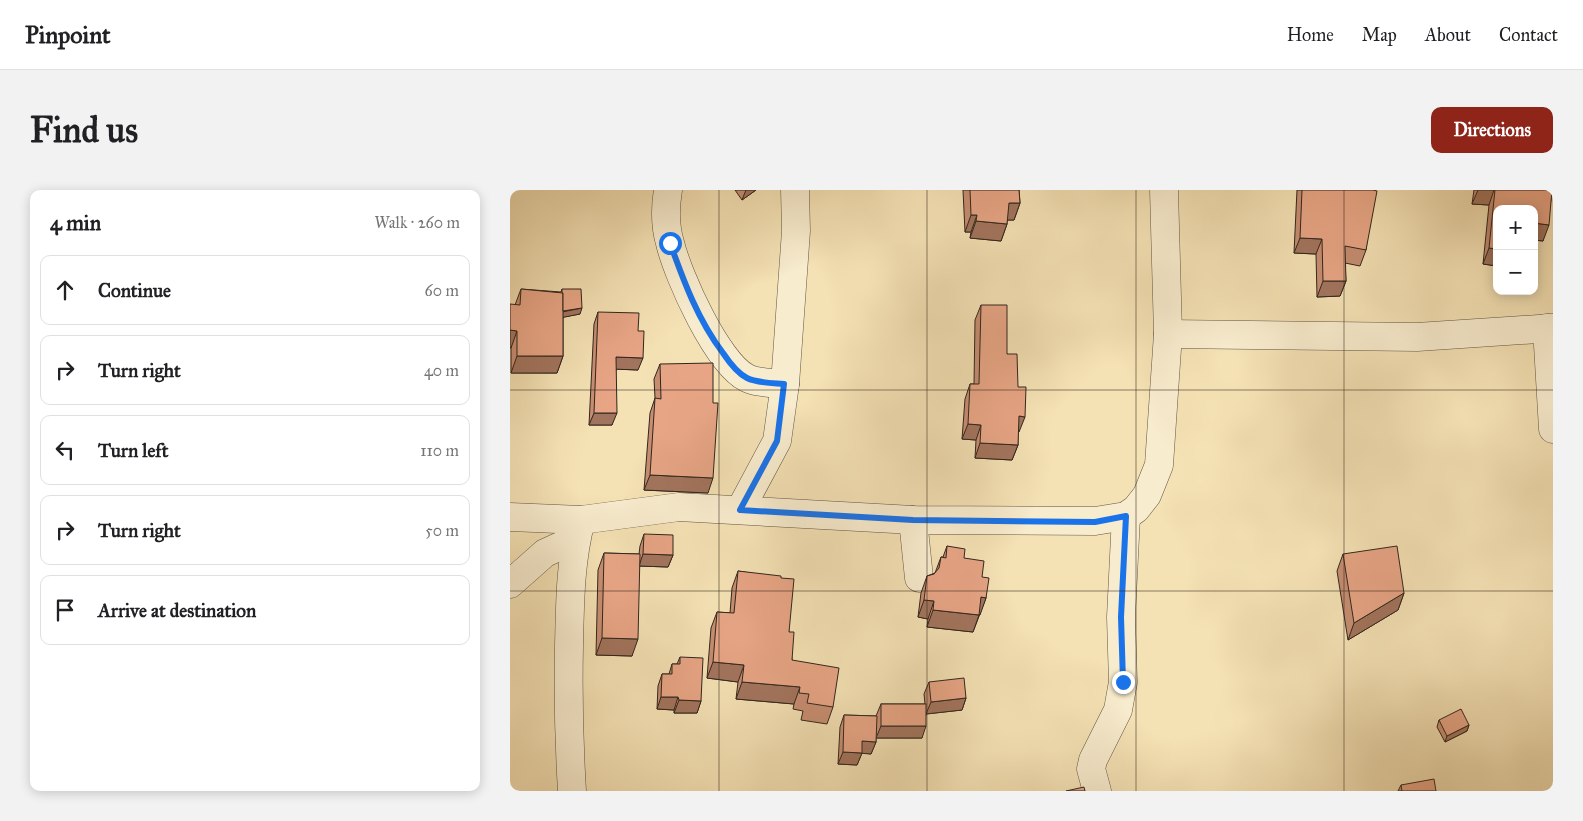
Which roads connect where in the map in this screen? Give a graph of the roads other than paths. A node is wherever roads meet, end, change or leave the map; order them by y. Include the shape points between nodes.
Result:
1 (668, 190) edge
2 (795, 190) edge
3 (1164, 190) edge
4 (1550, 328) edge
5 (1168, 334) junction
6 (784, 384) junction
7 (1553, 429) edge
8 (740, 510) junction
9 (510, 516) edge
10 (1126, 516) junction
11 (913, 520) junction
12 (579, 530) junction
13 (918, 578) dead end
14 (510, 584) edge
15 (572, 791) edge
16 (1097, 791) edge

1 - 6 street via 665,209 670,243 691,301 710,336 730,363 748,379
2 - 6 street via 796,232
3 - 5 street
4 - 5 street via 1417,337
4 - 7 street
5 - 10 street via 1159,465 1147,495
6 - 8 street via 777,441
8 - 11 street
8 - 12 street via 679,507
9 - 12 street
10 - 11 street via 1095,522
10 - 16 street via 1121,617 1123,682 1118,710 1093,760 1091,769
11 - 13 street
12 - 14 street via 545,553
12 - 15 street via 570,583

